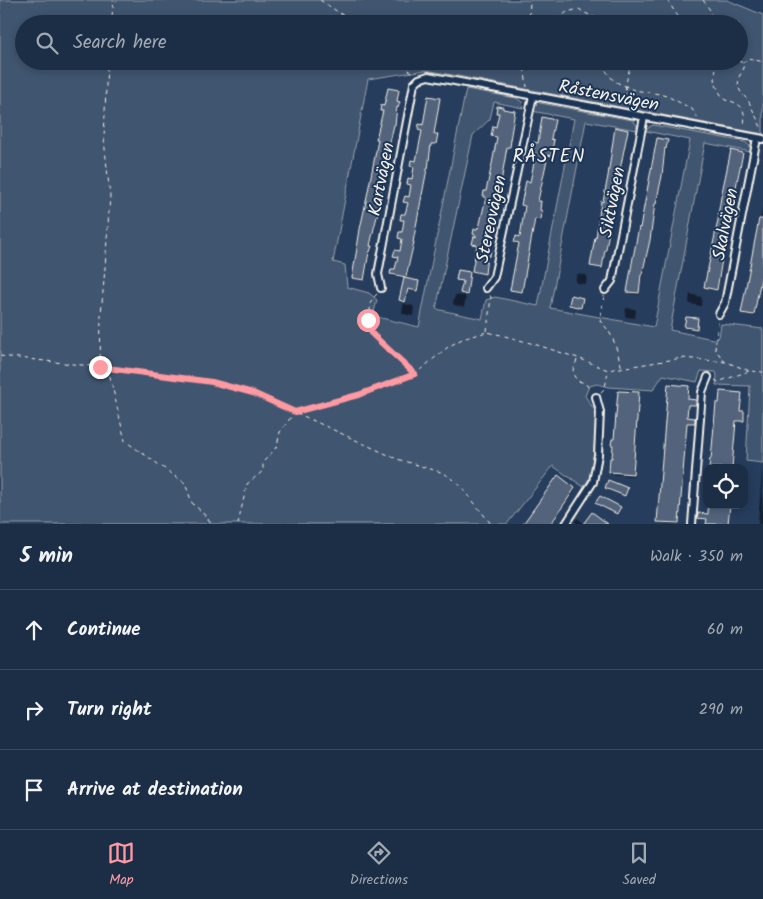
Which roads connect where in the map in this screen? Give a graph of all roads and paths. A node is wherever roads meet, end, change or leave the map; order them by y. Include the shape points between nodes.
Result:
1 (114, 0) edge
2 (320, 0) edge
3 (530, 0) edge
4 (666, 0) edge
5 (703, 0) edge
6 (112, 15) edge
7 (342, 15) edge
8 (529, 15) edge
9 (563, 15) edge
10 (590, 15) edge
11 (677, 15) edge
12 (711, 15) edge
13 (748, 58) edge
14 (763, 62) edge
15 (107, 70) edge
16 (408, 70) edge
17 (525, 70) edge
18 (606, 70) edge
19 (629, 70) edge
20 (716, 70) edge
21 (743, 70) edge
22 (419, 79) junction
23 (626, 87) junction
24 (530, 96) junction
25 (625, 114) junction
26 (644, 117) junction
27 (698, 118) dead end
28 (762, 129) dead end
29 (744, 136) junction
30 (760, 138) edge
31 (381, 288) joint
32 (486, 288) joint
33 (605, 290) joint
34 (719, 314) joint
35 (487, 332) junction
36 (0, 356) edge
37 (578, 358) junction
38 (726, 362) junction
39 (100, 367) junction
40 (108, 368) junction
41 (622, 369) junction
42 (608, 370) junction
43 (750, 370) junction
44 (763, 372) edge
45 (415, 374) junction
46 (708, 377) joint
47 (596, 397) junction
48 (295, 412) junction
49 (212, 524) edge
50 (238, 524) edge
51 (491, 524) edge
52 (566, 524) edge
53 (692, 524) edge

1 - 6 path
2 - 7 path
3 - 8 path
4 - 11 path
5 - 12 path
9 - 10 path via 579,9
13 - 14 path
15 - 39 path via 104,139 110,196
16 - 22 path
17 - 24 path
18 - 23 path via 614,81
19 - 23 path
20 - 29 path via 717,91 725,100 734,101 744,109
21 - 28 path via 738,87
22 - 24 street, Råstensvägen via 428,76
22 - 31 street, Kartvägen via 414,84 378,274
23 - 25 path
23 - 27 path via 669,97 692,110
24 - 25 street, Råstensvägen
24 - 32 street, Stereovägen via 494,277
25 - 26 street, Råstensvägen
26 - 29 street, Råstensvägen
26 - 33 street, Siktvägen via 612,281
29 - 30 street, Råstensvägen
30 - 34 street, Skalvägen via 726,303
31 - 45 path via 372,300 368,320 372,334
32 - 35 path via 491,297
33 - 41 path via 600,321 608,328
34 - 38 path via 715,348
35 - 37 path
35 - 45 path via 448,347
36 - 39 path
37 - 42 path
37 - 47 path via 574,376 585,383
38 - 41 path via 682,358
38 - 43 path
39 - 40 path
40 - 48 path via 212,382 253,393
40 - 49 path via 126,441 185,483 192,504
41 - 42 path
42 - 47 path via 605,388
43 - 44 path
43 - 46 path via 718,382
45 - 48 path via 358,395
46 - 53 street via 702,392
47 - 52 street via 600,412 593,482
48 - 50 path via 280,432 277,446 263,462 263,470 247,484
48 - 51 path via 396,459 444,473 461,486

